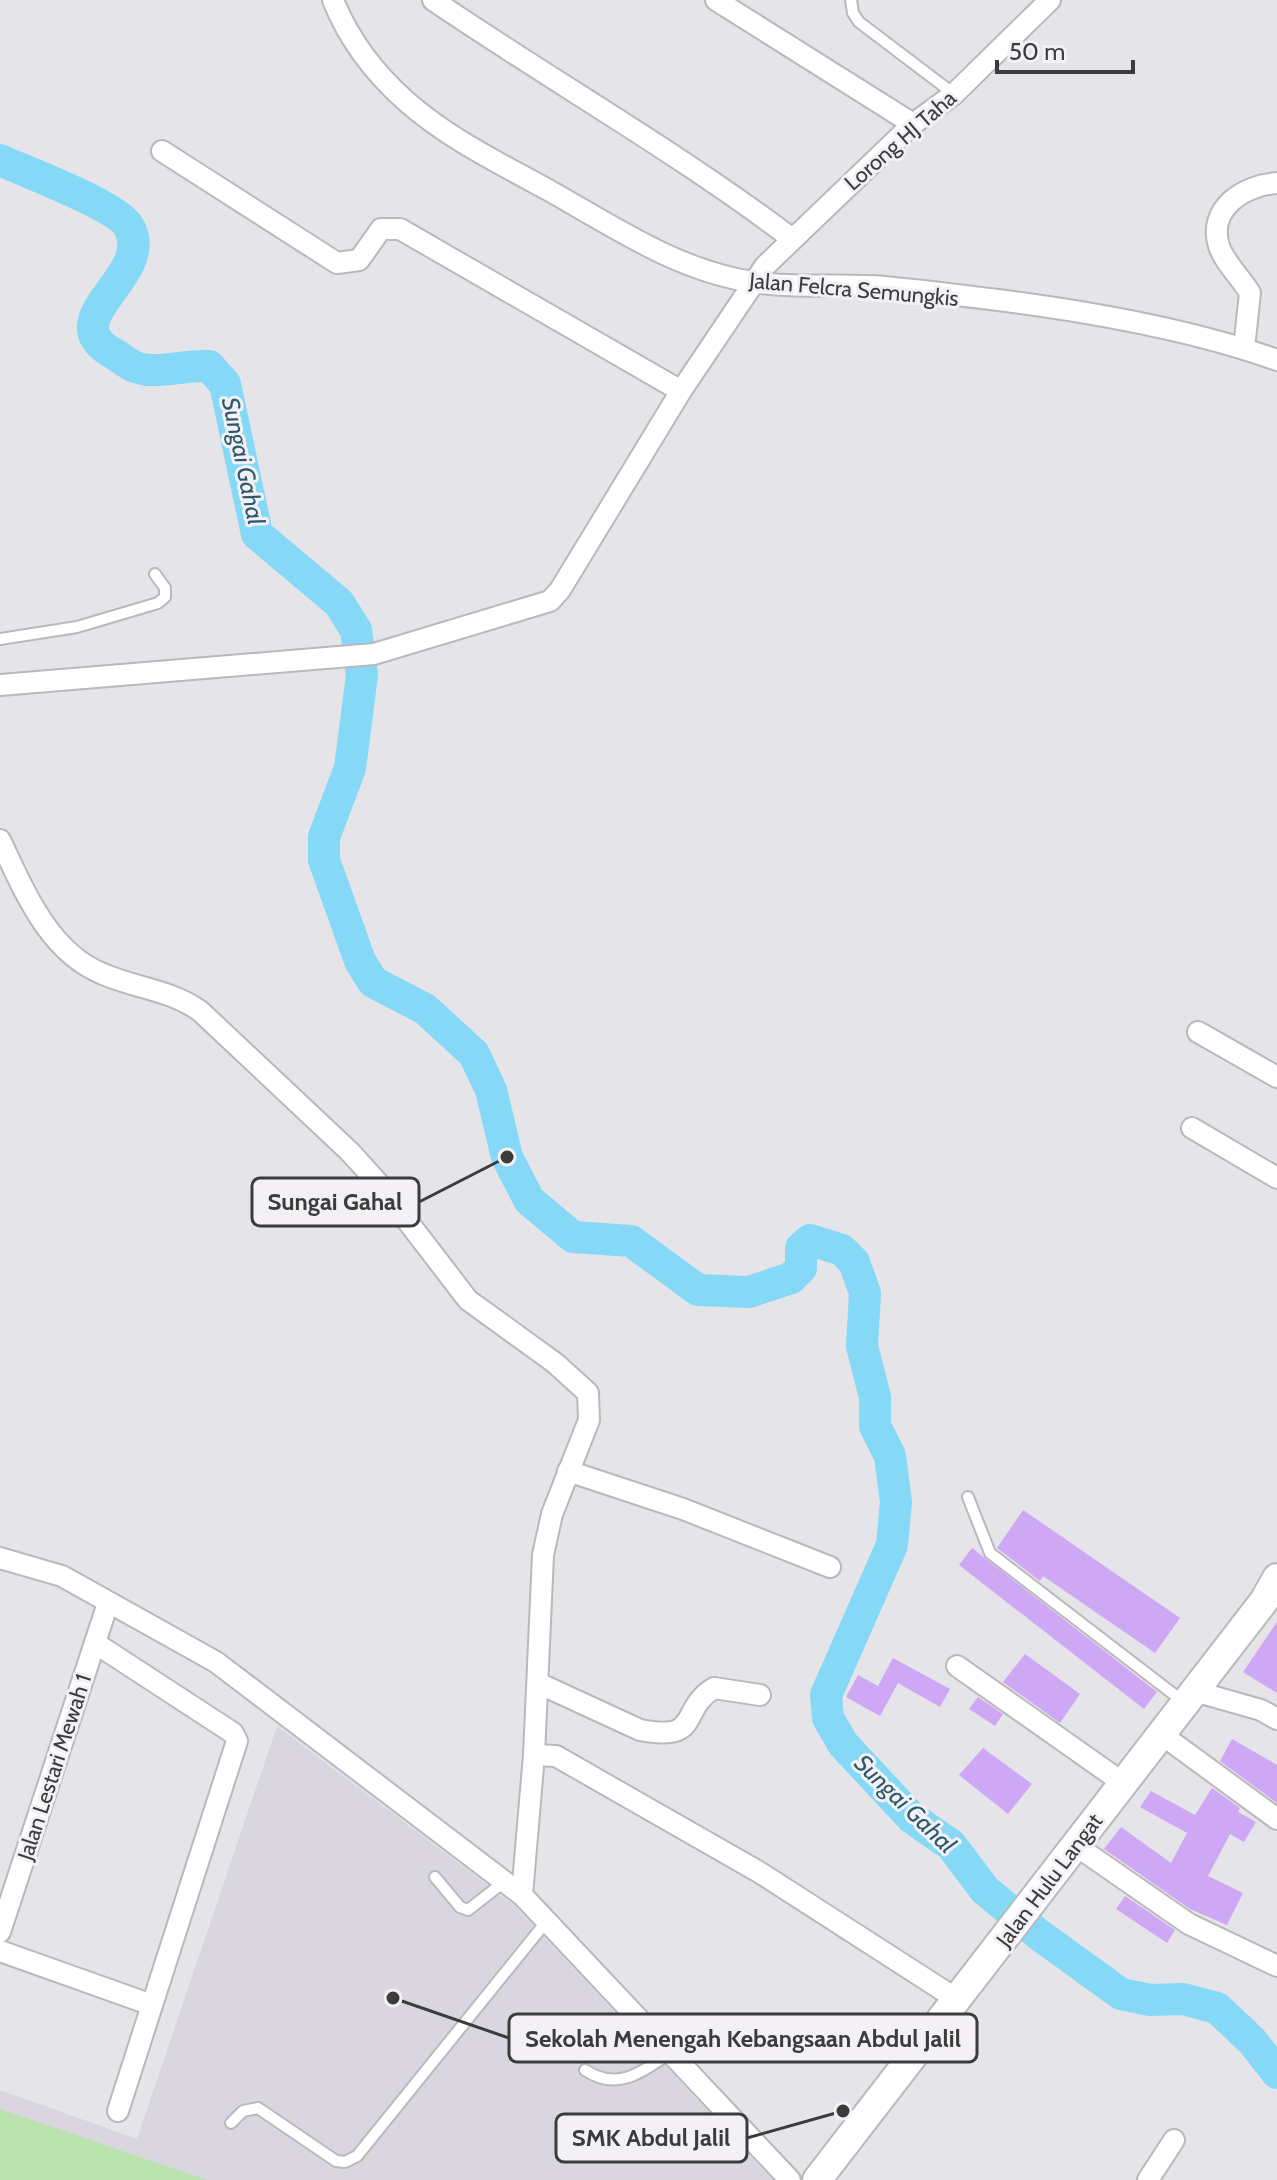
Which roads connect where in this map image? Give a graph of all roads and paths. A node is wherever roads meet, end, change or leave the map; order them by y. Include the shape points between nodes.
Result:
1 (333, 0) edge
2 (433, 0) edge
3 (716, 0) edge
4 (851, 0) edge
5 (1050, 0) edge
6 (954, 94) junction
7 (913, 124) junction
8 (162, 151) dead end
9 (1277, 183) edge
10 (791, 238) junction
11 (755, 283) junction
12 (1244, 348) junction
13 (1277, 360) edge
14 (681, 391) junction
15 (155, 574) dead end
16 (0, 639) edge
17 (0, 685) edge
18 (0, 840) edge
19 (1198, 1032) dead end
20 (1277, 1077) edge
21 (1192, 1128) dead end
22 (1277, 1178) edge
23 (568, 1471) junction
24 (968, 1497) dead end
25 (0, 1558) edge
26 (830, 1567) dead end
27 (1277, 1578) edge
28 (108, 1603) junction
29 (95, 1643) junction
30 (957, 1666) dead end
31 (538, 1683) junction
32 (760, 1695) dead end
33 (1189, 1697) junction
34 (1277, 1719) edge
35 (1161, 1734) junction
36 (534, 1755) junction
37 (1123, 1783) junction
38 (1277, 1819) edge
39 (1075, 1845) junction
40 (435, 1877) dead end
41 (504, 1882) junction
42 (522, 1895) junction
43 (546, 1922) junction
44 (0, 1932) edge
45 (0, 1951) edge
46 (1277, 1966) edge
47 (958, 2000) junction
48 (152, 2005) junction
49 (670, 2053) junction
50 (585, 2070) dead end
51 (118, 2111) dead end
52 (231, 2123) dead end
53 (1174, 2140) dead end
54 (790, 2180) edge
55 (817, 2180) edge
56 (1148, 2180) edge

1 - 11 street, Jalan Felcra Semungkis via 371,66 433,124 666,256
2 - 10 street via 710,177
3 - 7 street
4 - 6 lane via 859,22
5 - 6 street, Lorong HJ Taha
6 - 7 street, Lorong HJ Taha
7 - 10 street, Lorong HJ Taha
8 - 14 street via 337,263 359,260 381,229 400,229
9 - 12 street via 1243,190 1219,220 1222,254 1250,293
10 - 11 street, Lorong HJ Taha
11 - 12 street, Jalan Felcra Semungkis via 886,287 1092,316
11 - 14 street, Lorong HJ Taha
12 - 13 street, Jalan Felcra Semungkis
14 - 17 street, Lorong HJ Taha via 623,492 550,601 374,654
15 - 16 lane via 165,588 158,603 77,627
18 - 23 street via 34,910 65,949 100,973 186,1001 200,1011 350,1152 468,1300 580,1383 591,1405 589,1420
19 - 20 street
21 - 22 street
23 - 26 street
23 - 31 street via 543,1555
24 - 33 lane via 990,1553
25 - 28 street via 62,1576
27 - 33 street, Jalan Hulu Langat
28 - 29 street, Jalan Lestari Mewah 1
28 - 41 street via 216,1662
29 - 44 street, Jalan Lestari Mewah 1
29 - 48 street via 236,1737
30 - 37 street
31 - 32 street via 657,1733 686,1726 714,1688
31 - 36 street
33 - 34 street via 1261,1710
33 - 35 street, Jalan Hulu Langat
35 - 37 street, Jalan Hulu Langat
35 - 38 street
36 - 42 street
36 - 47 street via 556,1756 759,1872
37 - 39 street, Jalan Hulu Langat
39 - 46 street via 1189,1924
39 - 47 street, Jalan Hulu Langat
40 - 41 lane via 468,1910
41 - 42 street
42 - 43 street
43 - 49 street
43 - 52 lane via 357,2156 336,2161 258,2108 243,2111
45 - 48 street
47 - 55 street, Jalan Hulu Langat
48 - 51 street
49 - 50 lane via 641,2072 610,2081
49 - 54 street
53 - 56 street

